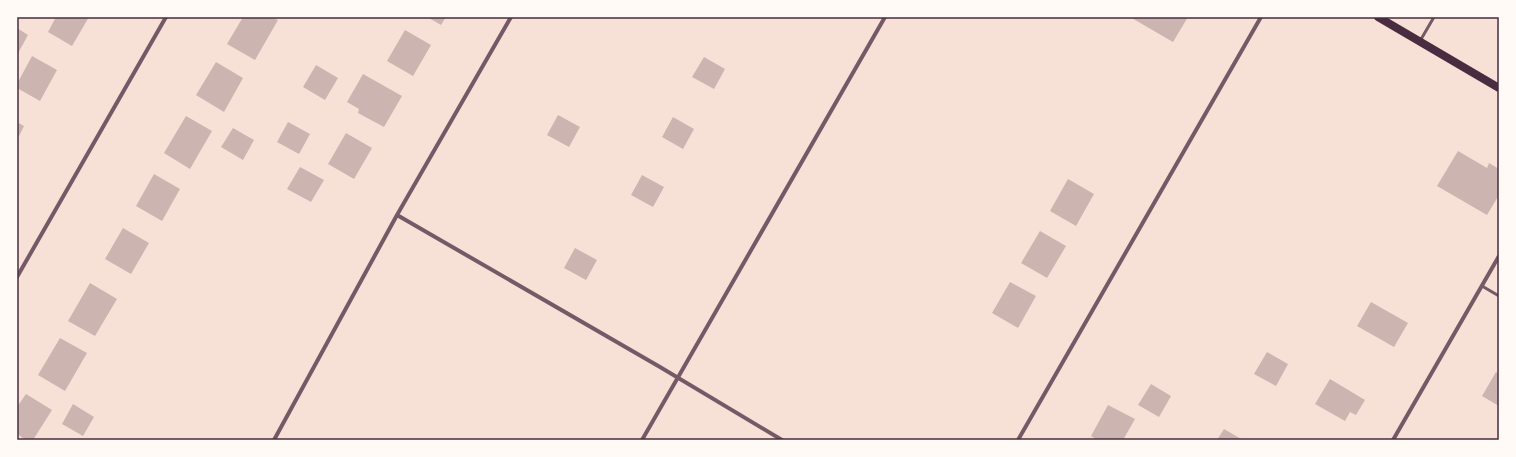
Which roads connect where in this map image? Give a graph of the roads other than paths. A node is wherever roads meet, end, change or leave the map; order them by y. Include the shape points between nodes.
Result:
1 (166, 17) edge
2 (511, 17) edge
3 (885, 17) edge
4 (1261, 17) edge
5 (1378, 17) edge
6 (1434, 17) edge
7 (1420, 41) junction
8 (1499, 88) edge
9 (397, 215) junction
10 (1499, 256) edge
11 (17, 277) edge
12 (1482, 286) junction
13 (1499, 296) edge
14 (678, 378) junction
15 (274, 440) edge
16 (642, 440) edge
17 (782, 440) edge
18 (1018, 440) edge
19 (1393, 440) edge

1 - 11 street
2 - 9 street
3 - 14 street
4 - 18 street
5 - 7 main road
6 - 7 lane
7 - 8 main road
9 - 14 street
9 - 15 street
10 - 12 street
12 - 13 lane
12 - 19 street
14 - 16 street
14 - 17 street

